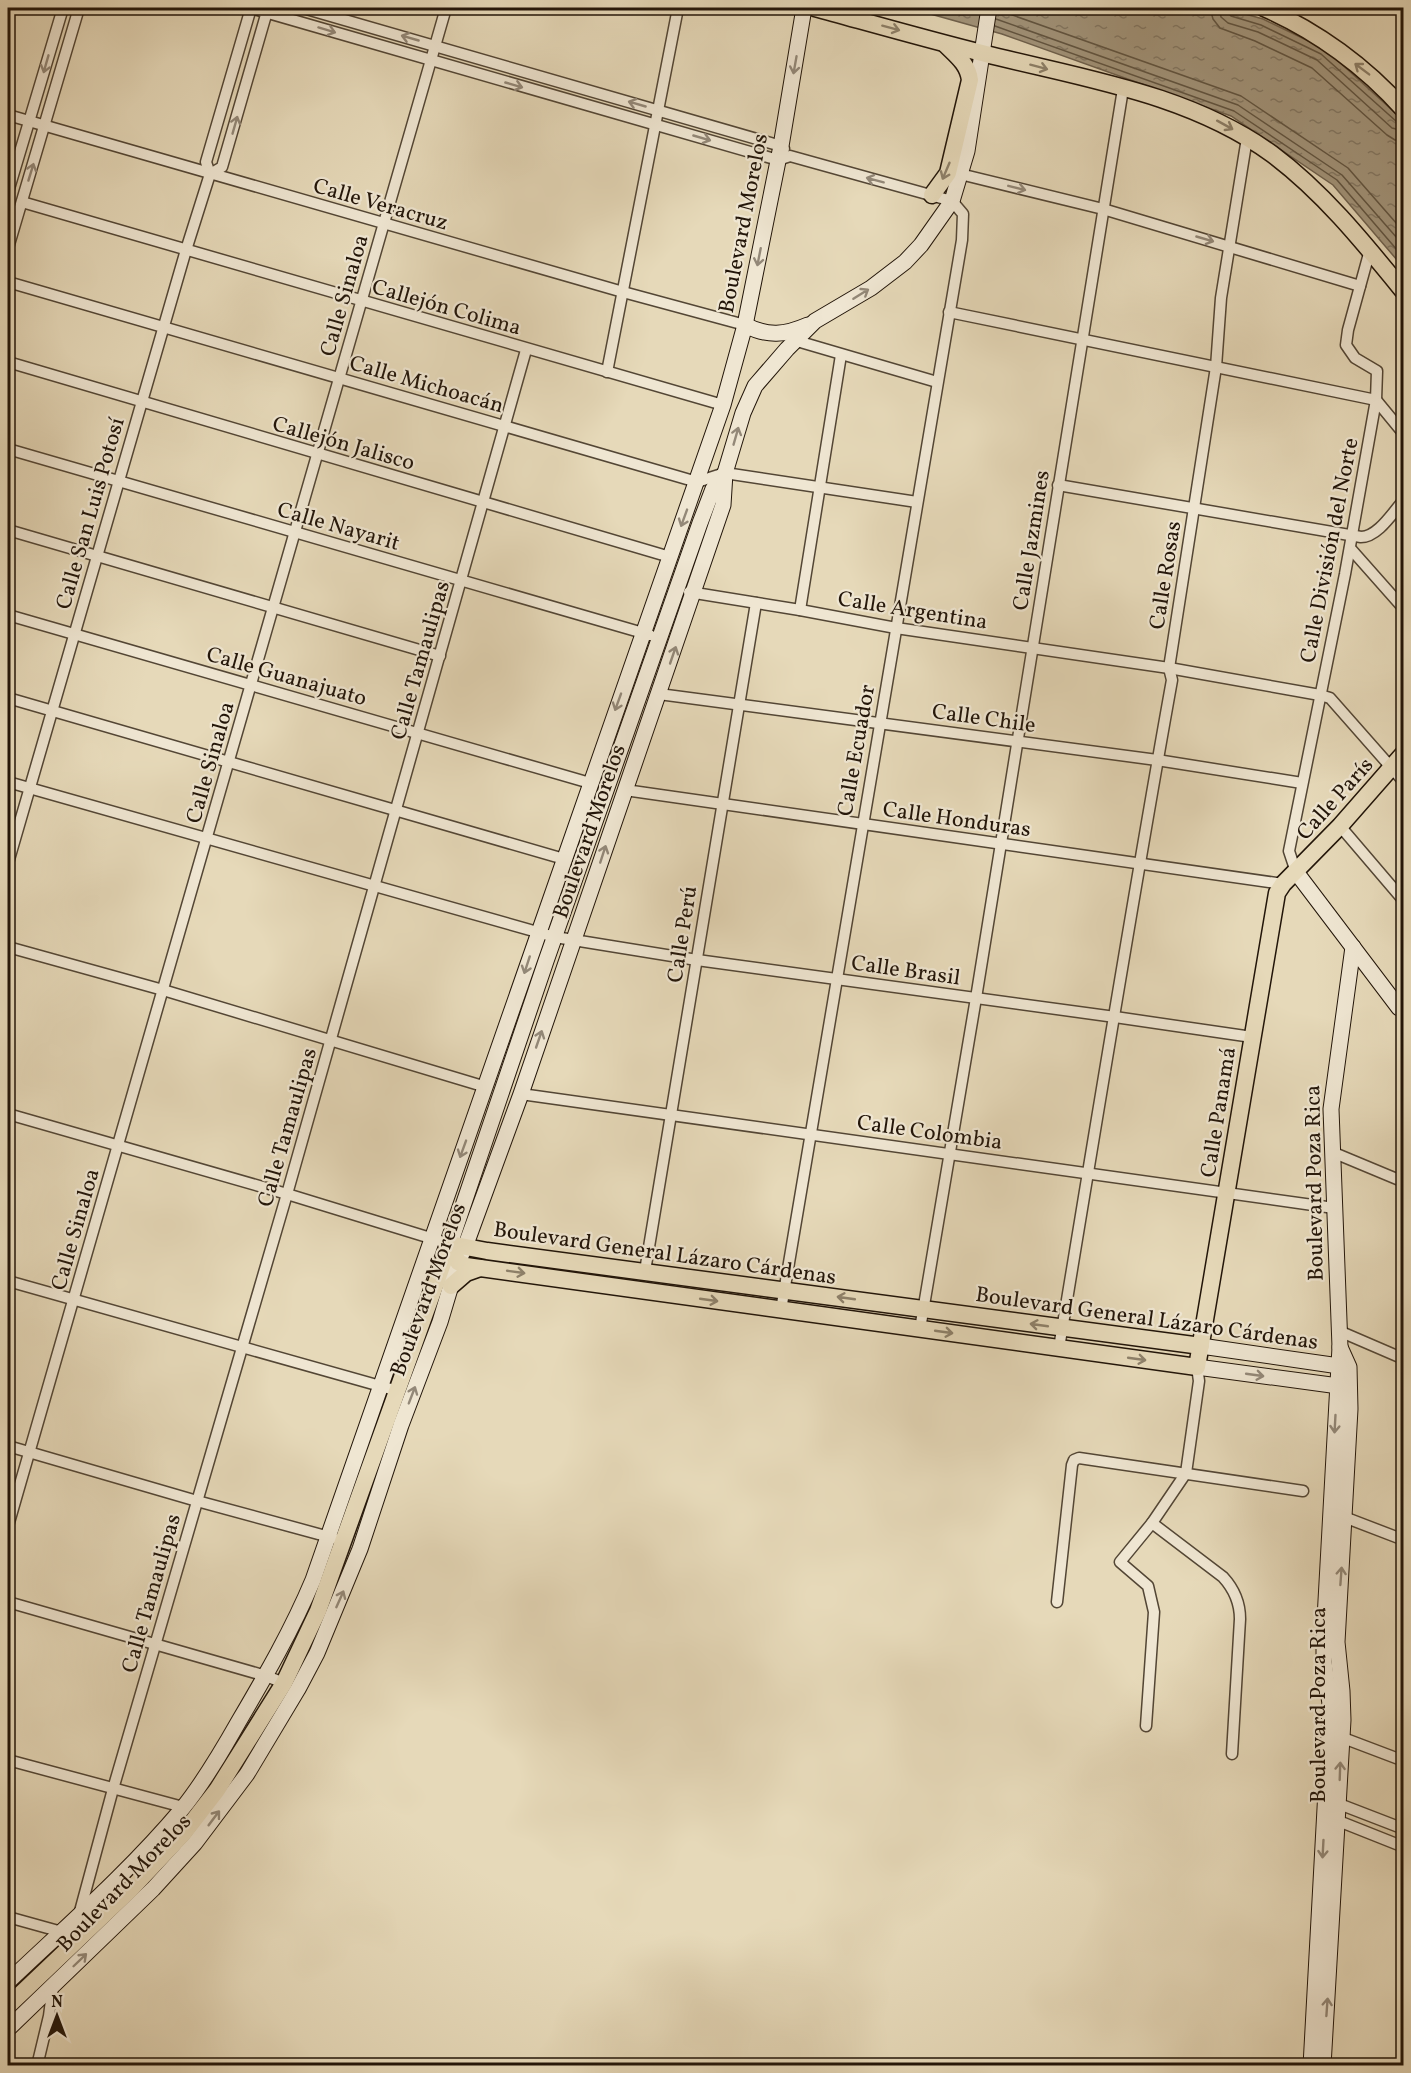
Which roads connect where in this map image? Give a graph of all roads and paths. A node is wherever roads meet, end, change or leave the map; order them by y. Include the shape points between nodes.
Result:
1 (63, 8) edge
2 (79, 8) edge
3 (251, 8) edge
4 (303, 8) edge
5 (446, 8) edge
6 (678, 8) edge
7 (804, 8) edge
8 (814, 8) edge
9 (989, 8) edge
10 (1268, 8) edge
11 (268, 10) edge
12 (943, 42) junction
13 (983, 45) junction
14 (435, 46) junction
15 (430, 61) junction
16 (1123, 89) junction
17 (658, 110) junction
18 (1404, 110) edge
19 (8, 115) edge
20 (29, 121) junction
21 (656, 125) junction
22 (45, 126) junction
23 (1247, 138) junction
24 (783, 154) junction
25 (210, 174) junction
26 (960, 174) junction
27 (8, 192) edge
28 (932, 195) junction
29 (952, 201) junction
30 (22, 202) junction
31 (1103, 209) junction
32 (384, 224) junction
33 (1231, 247) junction
34 (8, 248) edge
35 (186, 250) junction
36 (1370, 250) junction
37 (8, 282) edge
38 (1360, 286) junction
39 (623, 292) junction
40 (1404, 292) edge
41 (362, 301) junction
42 (949, 312) junction
43 (815, 321) junction
44 (745, 325) junction
45 (164, 326) junction
46 (797, 340) junction
47 (1082, 340) junction
48 (526, 350) junction
49 (841, 355) junction
50 (8, 362) edge
51 (1216, 367) junction
52 (607, 372) junction
53 (339, 378) junction
54 (937, 382) junction
55 (1376, 400) junction
56 (142, 402) junction
57 (723, 405) junction
58 (506, 426) junction
59 (1404, 434) edge
60 (711, 443) junction
61 (8, 449) edge
62 (317, 455) junction
63 (717, 479) junction
64 (118, 482) junction
65 (697, 482) junction
66 (1058, 485) junction
67 (820, 487) junction
68 (1404, 500) edge
69 (917, 502) junction
70 (484, 503) junction
71 (1194, 508) junction
72 (8, 530) edge
73 (295, 533) junction
74 (1352, 535) junction
75 (1350, 548) junction
76 (97, 557) junction
77 (670, 557) junction
78 (462, 581) junction
79 (677, 590) junction
80 (694, 593) junction
81 (756, 603) junction
82 (273, 608) junction
83 (1404, 609) edge
84 (800, 610) junction
85 (8, 615) edge
86 (896, 628) junction
87 (644, 633) junction
88 (74, 634) junction
89 (660, 637) junction
90 (1033, 646) junction
91 (440, 656) junction
92 (1169, 668) junction
93 (251, 685) junction
94 (659, 694) junction
95 (1320, 694) junction
96 (8, 698) edge
97 (739, 704) junction
98 (52, 711) junction
99 (880, 723) junction
100 (418, 734) junction
101 (1017, 741) junction
102 (1404, 753) edge
103 (1157, 760) junction
104 (229, 763) junction
105 (1391, 767) junction
106 (8, 782) edge
107 (1404, 782) edge
108 (591, 783) junction
109 (1302, 783) junction
110 (29, 788) junction
111 (625, 790) junction
112 (723, 804) junction
113 (396, 812) junction
114 (862, 824) junction
115 (1340, 826) junction
116 (207, 839) junction
117 (1001, 844) junction
118 (564, 859) junction
119 (8, 863) edge
120 (1139, 863) junction
121 (1296, 872) junction
122 (1283, 884) junction
123 (375, 887) junction
124 (1404, 901) edge
125 (538, 933) junction
126 (555, 937) junction
127 (574, 940) junction
128 (1353, 946) junction
129 (8, 947) edge
130 (697, 960) junction
131 (836, 979) junction
132 (163, 990) junction
133 (976, 998) junction
134 (1402, 1009) edge
135 (1115, 1017) junction
136 (1252, 1037) junction
137 (331, 1040) junction
138 (486, 1087) junction
139 (521, 1094) junction
140 (8, 1114) edge
141 (671, 1115) junction
142 (810, 1134) junction
143 (118, 1146) junction
144 (1332, 1152) junction
145 (950, 1153) junction
146 (1089, 1172) junction
147 (1404, 1182) edge
148 (1227, 1191) junction
149 (287, 1194) junction
150 (1334, 1208) junction
151 (432, 1238) junction
152 (458, 1251) junction
153 (481, 1268) junction
154 (643, 1271) junction
155 (8, 1281) edge
156 (598, 1284) junction
157 (451, 1286) junction
158 (784, 1290) junction
159 (73, 1300) junction
160 (924, 1309) junction
161 (781, 1310) junction
162 (1062, 1328) junction
163 (920, 1329) junction
164 (1339, 1331) junction
165 (1201, 1346) junction
166 (242, 1347) junction
167 (1059, 1348) junction
168 (1404, 1359) edge
169 (1344, 1366) junction
170 (1197, 1367) junction
171 (381, 1386) junction
172 (1343, 1387) junction
173 (398, 1391) junction
174 (394, 1422) junction
175 (8, 1446) edge
176 (29, 1452) junction
177 (1186, 1473) junction
178 (1303, 1491) dead end
179 (197, 1501) junction
180 (1344, 1517) junction
181 (1152, 1523) junction
182 (8, 1526) edge
183 (336, 1539) junction
184 (1404, 1540) edge
185 (8, 1602) edge
186 (1057, 1602) dead end
187 (155, 1644) junction
188 (310, 1649) junction
189 (266, 1676) junction
190 (284, 1683) junction
191 (1146, 1726) dead end
192 (1335, 1736) junction
193 (1232, 1754) dead end
194 (8, 1760) edge
195 (1404, 1761) edge
196 (240, 1770) junction
197 (113, 1789) junction
198 (1333, 1802) junction
199 (183, 1807) junction
200 (1332, 1819) junction
201 (1404, 1829) edge
202 (1404, 1847) edge
203 (80, 1914) junction
204 (8, 1917) edge
205 (61, 1931) junction
206 (80, 1937) junction
207 (38, 1976) junction
208 (8, 1982) edge
209 (54, 1985) junction
210 (8, 2006) edge
211 (8, 2029) edge
212 (37, 2066) edge
213 (1311, 2066) edge
214 (1323, 2066) edge

1 -> 20 street
2 - 22 street
3 - 11 street
3 - 25 street, Calle San Luis Potosí via 206,162
14 -> 4 street
5 - 14 street, Calle Sinaloa
6 - 17 street
7 -> 24 main road, Boulevard Morelos
8 -> 12 main road
9 - 13 main road, Boulevard Morelos
18 -> 10 main road via 1370,75
11 -> 15 street
25 -> 11 street, Calle San Luis Potosí via 222,166
12 - 13 main road
12 -> 28 main road via 964,62 970,80 948,173
13 -> 16 main road
13 - 26 main road, Boulevard Morelos
14 - 15 street, Calle Sinaloa
17 -> 14 street
15 -> 21 street
15 - 32 street, Calle Sinaloa
16 -> 23 main road via 1200,112
16 - 31 street, Calle Jazmines
17 - 21 street
17 - 24 street
19 - 20 street, Calle Veracruz
20 - 22 street, Calle Veracruz
20 - 27 street
21 -> 24 street
21 - 39 street
22 - 25 street, Calle Veracruz
30 -> 22 street
23 - 33 street, Calle Rosas
23 - 36 main road via 1301,178
28 -> 24 street
24 -> 44 main road, Boulevard Morelos
25 - 32 street, Calle Veracruz
25 - 35 street, Calle San Luis Potosí
26 - 29 main road, Boulevard Morelos
26 -> 31 street
28 - 29 street
29 - 42 street, Calle Ecuador via 963,214
43 -> 29 main road, Boulevard Morelos via 871,288 905,262
30 - 34 street
30 - 35 street, Callejón Colima
31 -> 33 street
31 - 47 street, Calle Jazmines
32 - 39 street, Calle Veracruz
32 - 41 street, Calle Sinaloa
33 - 38 street
33 - 51 street, Calle Rosas via 1221,298
35 - 41 street, Callejón Colima
35 - 45 street, Calle San Luis Potosí
36 - 38 street, Calle División del Norte
36 - 40 main road
37 - 45 street, Calle Michoacán
38 - 55 street, Calle División del Norte via 1346,345 1355,358 1377,371
39 - 44 street, Calle Veracruz
39 - 52 street
41 - 48 street, Callejón Colima
41 - 53 street, Calle Sinaloa
42 - 47 street
42 - 54 street, Calle Ecuador
43 - 44 main road via 776,335
43 - 46 main road, Boulevard Morelos
44 - 57 main road, Boulevard Morelos
45 - 53 street, Calle Michoacán
45 - 56 street, Calle San Luis Potosí
46 - 49 street
63 -> 46 main road, Boulevard Morelos via 749,397
47 - 51 street
47 - 66 street, Calle Jazmines
48 - 52 street, Callejón Colima
48 - 58 street, Calle Tamaulipas
49 - 54 street
49 - 67 street
50 - 56 street, Callejón Jalisco
51 - 55 street
51 - 71 street, Calle Rosas
52 - 57 street, Callejón Colima
53 - 58 street, Calle Michoacán
53 - 62 street, Calle Sinaloa
54 - 69 street, Calle Ecuador
55 - 59 street
55 - 74 street, Calle División del Norte
56 - 62 street, Callejón Jalisco
56 - 64 street, Calle San Luis Potosí
57 - 60 main road, Boulevard Morelos
58 - 65 street, Calle Michoacán
58 - 70 street, Calle Tamaulipas
60 - 63 main road, Boulevard Morelos
60 - 65 main road, Boulevard Morelos
61 - 64 street, Calle Nayarit
62 - 70 street, Callejón Jalisco
62 - 73 street, Calle Sinaloa
63 - 65 street
63 - 67 street
63 - 79 main road, Boulevard Morelos
63 - 80 main road, Boulevard Morelos via 723,505
64 - 73 street, Calle Nayarit
64 - 76 street, Calle San Luis Potosí
65 -> 77 main road, Boulevard Morelos
66 - 71 street
66 - 90 street, Calle Jazmines
67 - 69 street
67 - 84 street
68 - 74 street via 1368,537
69 - 86 street, Calle Ecuador
70 - 77 street, Callejón Jalisco
70 - 78 street, Calle Tamaulipas
71 - 74 street
71 - 92 street, Calle Rosas
72 - 76 street
73 - 78 street, Calle Nayarit
73 - 82 street, Calle Sinaloa
74 - 75 street, Calle División del Norte
75 - 83 street
75 - 95 street, Calle División del Norte
76 - 82 street
76 - 88 street, Calle San Luis Potosí
77 - 87 main road, Boulevard Morelos
78 - 87 street, Calle Nayarit
78 - 91 street, Calle Tamaulipas
79 - 80 street, Calle Argentina
79 - 89 main road, Boulevard Morelos
80 - 81 street, Calle Argentina
94 -> 80 main road, Boulevard Morelos
81 - 84 street, Calle Argentina
81 - 97 street, Calle Perú
82 - 91 street
82 - 93 street, Calle Sinaloa
84 - 86 street, Calle Argentina
85 - 88 street, Calle Guanajuato
86 - 90 street, Calle Argentina
86 - 99 street, Calle Ecuador
87 - 89 street, Calle Nayarit
87 -> 108 main road, Boulevard Morelos
88 - 93 street, Calle Guanajuato
88 - 98 street, Calle San Luis Potosí
89 - 126 main road, Boulevard Morelos
90 - 92 street, Calle Argentina
90 - 101 street, Calle Jazmines
91 - 100 street, Calle Tamaulipas
92 - 95 street, Calle Argentina
92 - 103 street, Calle Rosas via 1172,680
93 - 100 street, Calle Guanajuato
93 - 104 street, Calle Sinaloa
94 - 97 street, Calle Chile
94 - 111 main road, Boulevard Morelos
95 - 105 street via 1330,698
95 - 109 street, Calle División del Norte
96 - 98 street
97 - 99 street, Calle Chile
97 - 112 street, Calle Perú
98 - 104 street
98 - 110 street, Calle San Luis Potosí
99 - 101 street, Calle Chile
99 - 114 street, Calle Ecuador
100 - 108 street, Calle Guanajuato
100 - 113 street, Calle Tamaulipas
101 - 103 street, Calle Chile
101 - 117 street, Calle Jazmines
102 - 105 main road, Calle París
103 - 109 street, Calle Chile
103 - 120 street, Calle Rosas
104 - 113 street
104 - 116 street, Calle Sinaloa
105 - 107 street
105 - 115 main road, Calle París
106 - 110 street, Calle Brasil
108 - 118 main road, Boulevard Morelos
109 - 121 street, Calle División del Norte via 1289,851
110 - 116 street, Calle Brasil
110 - 119 street, Calle San Luis Potosí
111 - 112 street, Calle Honduras
127 -> 111 main road, Boulevard Morelos
112 - 114 street, Calle Honduras
112 - 130 street, Calle Perú
113 - 118 street
113 - 123 street, Calle Tamaulipas
114 - 117 street, Calle Honduras
114 - 131 street, Calle Ecuador
115 - 121 main road, Calle París
115 - 124 street
116 - 123 street, Calle Brasil
116 - 132 street, Calle Sinaloa
117 - 120 street, Calle Honduras
117 - 133 street, Calle Jazmines
118 - 125 main road, Boulevard Morelos
120 - 122 street, Calle Honduras
120 - 135 street, Calle Rosas
121 - 122 main road, Calle Panamá
121 - 128 main road
122 - 136 main road, Calle Panamá via 1274,905
123 - 125 street, Calle Brasil
123 - 137 street, Calle Tamaulipas
125 - 126 street, Calle Brasil
125 -> 138 main road, Boulevard Morelos
126 - 127 street, Calle Brasil
126 - 152 main road, Boulevard Morelos
127 - 130 street, Calle Brasil
139 -> 127 main road, Boulevard Morelos
128 - 134 main road
128 - 144 main road, Boulevard Poza Rica via 1333,1083
129 - 132 street
130 - 131 street, Calle Brasil
130 - 141 street, Calle Perú
131 - 133 street, Calle Brasil
131 - 142 street, Calle Ecuador
132 - 137 street
132 - 143 street, Calle Sinaloa
133 - 135 street, Calle Brasil
133 - 145 street, Calle Jazmines
135 - 136 street, Calle Brasil
135 - 146 street, Calle Rosas
136 - 148 main road, Calle Panamá
137 - 138 street
137 - 149 street, Calle Tamaulipas
138 -> 151 main road, Boulevard Morelos
139 - 141 street, Calle Colombia
139 - 152 main road, Boulevard Morelos
140 - 143 street
141 - 142 street, Calle Colombia
141 - 154 street, Calle Perú
142 - 145 street, Calle Colombia
142 - 158 street, Calle Ecuador
143 - 149 street
143 - 159 street, Calle Sinaloa
144 - 147 street
144 - 150 main road, Boulevard Poza Rica
145 - 146 street, Calle Colombia
145 - 160 street, Calle Jazmines
146 - 148 street, Calle Colombia
146 - 162 street, Calle Rosas
148 - 150 street, Calle Colombia
148 - 165 main road, Calle Panamá
149 - 151 street
149 - 166 street, Calle Tamaulipas
150 - 164 main road, Boulevard Poza Rica
151 - 152 street
151 - 171 main road, Boulevard Morelos
152 - 153 main road, Boulevard General Lázaro Cárdenas
152 - 154 main road, Boulevard General Lázaro Cárdenas
152 - 157 main road, Boulevard Morelos
152 - 173 main road, Boulevard Morelos
153 -> 156 main road, Boulevard General Lázaro Cárdenas
153 - 157 main road via 466,1273
154 - 156 main road via 633,1275 603,1274
154 - 158 main road, Boulevard General Lázaro Cárdenas
155 - 159 street
156 -> 161 main road, Boulevard General Lázaro Cárdenas
174 -> 157 main road, Boulevard Morelos via 440,1322
160 -> 158 main road, Boulevard General Lázaro Cárdenas
158 - 161 street, Calle Ecuador
159 - 166 street
159 - 176 street, Calle Sinaloa
162 -> 160 main road, Boulevard General Lázaro Cárdenas
160 - 163 street, Calle Jazmines
161 - 163 main road, Boulevard General Lázaro Cárdenas
162 - 165 main road, Boulevard General Lázaro Cárdenas
162 - 167 street, Calle Rosas
163 -> 167 main road, Boulevard General Lázaro Cárdenas
164 - 168 street
164 - 169 main road, Boulevard Poza Rica
165 - 169 main road, Boulevard General Lázaro Cárdenas
165 - 170 main road, Calle Panamá
166 - 171 street
166 - 179 street, Calle Tamaulipas
167 -> 170 main road, Boulevard General Lázaro Cárdenas
169 - 172 main road, Boulevard Poza Rica
170 -> 172 main road
170 - 177 street via 1199,1381
171 - 173 street
171 - 183 main road, Boulevard Morelos
172 - 180 main road, Boulevard Poza Rica
172 -> 192 main road, Boulevard Poza Rica via 1324,1637
173 - 174 main road, Boulevard Morelos
174 - 183 main road, Boulevard Morelos
188 -> 174 main road, Boulevard Morelos via 360,1549
175 - 176 street
176 - 179 street
176 - 182 street, Calle Sinaloa
177 - 178 street
177 - 181 street
177 - 186 street via 1074,1460
179 - 183 street
179 - 187 street, Calle Tamaulipas
180 - 184 street
192 -> 180 main road, Boulevard Poza Rica via 1343,1703 1337,1641
181 - 191 street via 1120,1562 1148,1586 1154,1612
181 - 193 street via 1223,1577 1237,1600 1240,1619
183 - 188 main road, Boulevard Morelos
183 - 189 main road, Boulevard Morelos
185 - 187 street
187 - 189 street
187 - 197 street, Calle Tamaulipas
188 - 190 main road, Boulevard Morelos
188 - 196 main road, Boulevard Morelos via 298,1689
189 - 190 street
189 - 199 main road, Boulevard Morelos
190 - 196 main road, Boulevard Morelos
192 - 195 street
192 - 198 main road, Boulevard Poza Rica
194 - 197 street
196 - 206 main road, Boulevard Morelos via 130,1890
209 -> 196 main road, Boulevard Morelos via 195,1843
197 - 199 street
197 - 203 street, Calle Tamaulipas
198 - 200 main road, Boulevard Poza Rica
198 - 201 street
199 - 203 main road, Boulevard Morelos
200 - 202 street
200 -> 213 main road, Boulevard Poza Rica
214 -> 200 main road, Boulevard Poza Rica
203 - 205 main road, Boulevard Morelos
203 - 206 street, Calle Tamaulipas
204 - 205 street
205 - 206 street
205 - 208 main road, Boulevard Morelos
206 - 207 main road, Boulevard Morelos
207 - 209 street
207 - 210 main road, Boulevard Morelos
209 - 211 main road, Boulevard Morelos
209 - 212 street

